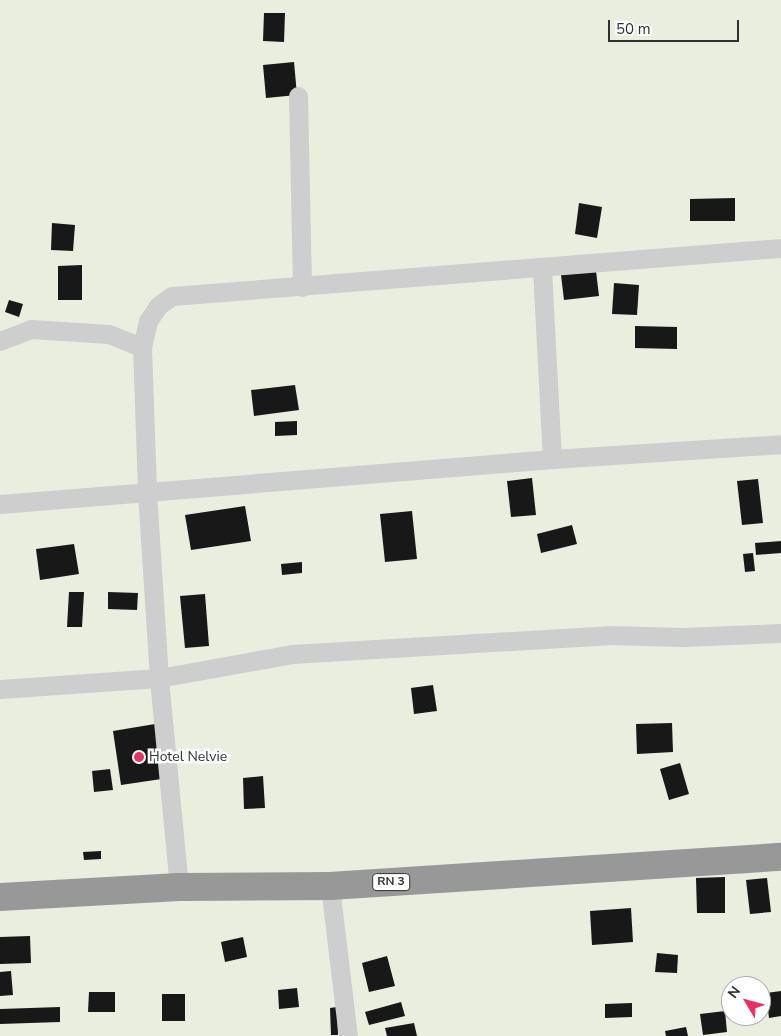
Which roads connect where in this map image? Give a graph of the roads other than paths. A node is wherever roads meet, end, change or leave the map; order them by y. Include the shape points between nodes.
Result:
1 (298, 96) dead end
2 (781, 248) edge
3 (542, 270) junction
4 (302, 287) junction
5 (0, 341) edge
6 (142, 346) junction
7 (781, 444) edge
8 (552, 459) junction
9 (147, 490) junction
10 (0, 504) edge
11 (781, 633) edge
12 (159, 678) junction
13 (0, 690) edge
14 (781, 857) edge
15 (330, 886) junction
16 (179, 887) junction
17 (0, 897) edge
18 (348, 1036) edge

1 - 4 street
2 - 3 street
3 - 4 street
3 - 8 street
4 - 6 street via 172,296 158,306 148,321
5 - 6 street via 31,328 109,334
6 - 9 street
7 - 8 street
8 - 9 street
9 - 10 street
9 - 12 street
11 - 12 street via 682,637 608,635 292,654
12 - 13 street
12 - 16 street
14 - 15 highway, RN 3
15 - 16 highway, RN 3
15 - 18 street
16 - 17 highway, RN 3

